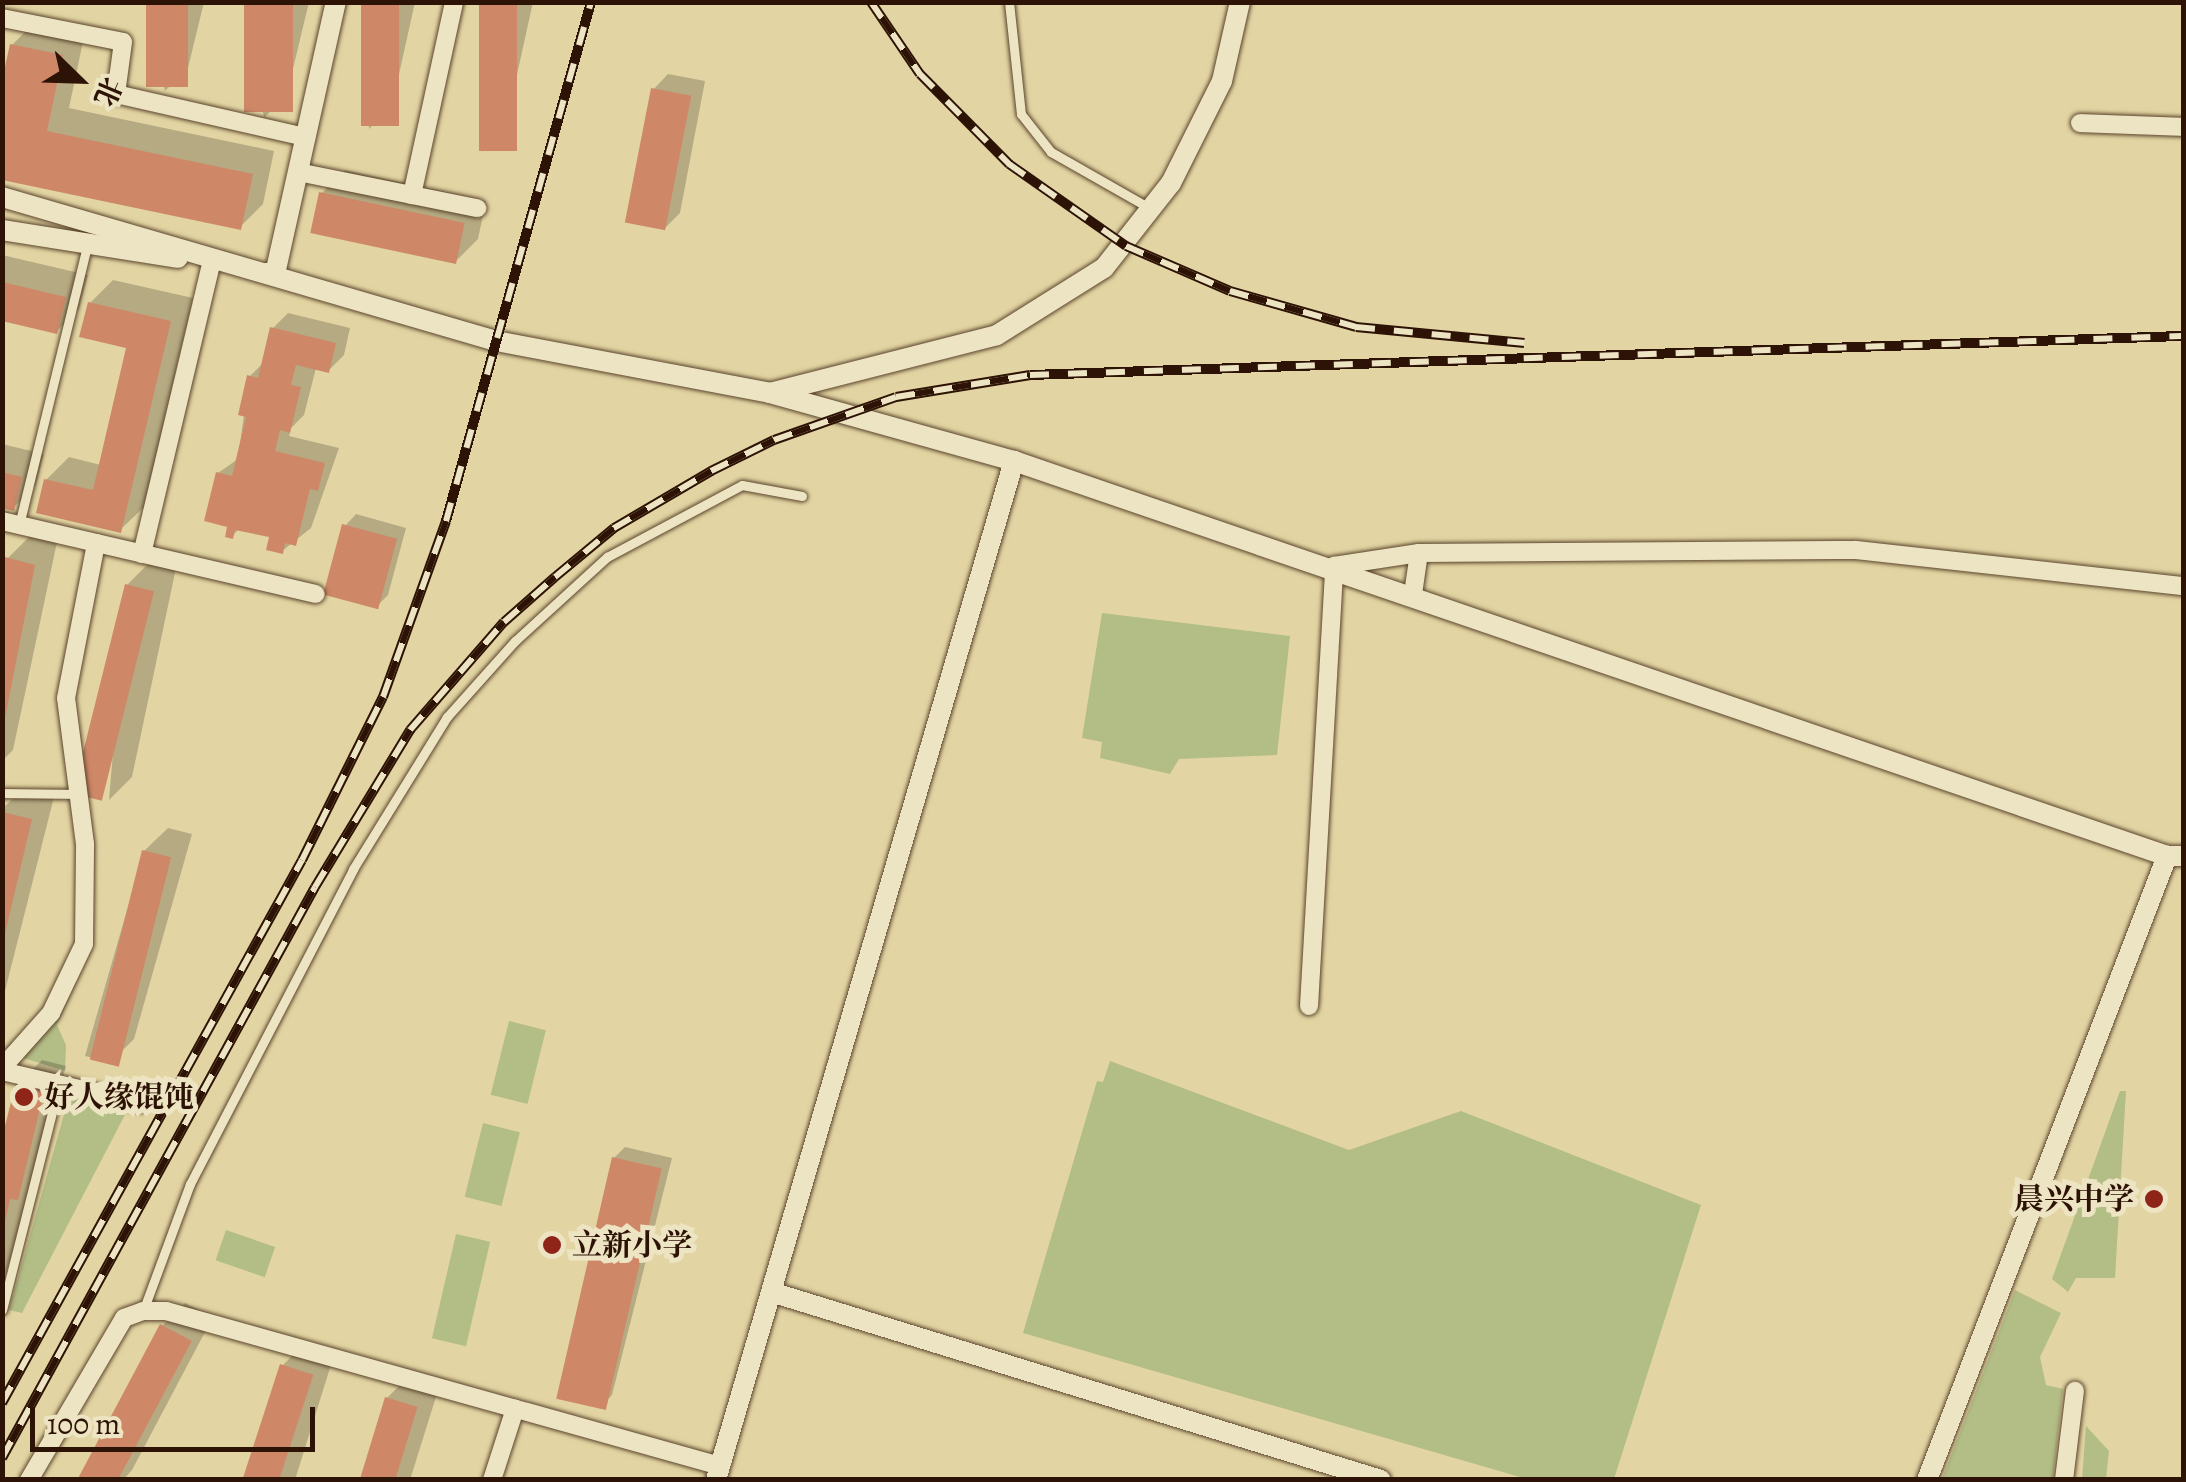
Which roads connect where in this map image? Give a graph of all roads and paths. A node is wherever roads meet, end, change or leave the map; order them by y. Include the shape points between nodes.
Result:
1 (336, 2) edge
2 (454, 2) edge
3 (1010, 2) edge
4 (1240, 2) edge
5 (2, 18) edge
6 (2080, 122) dead end
7 (2184, 127) edge
8 (306, 137) junction
9 (298, 172) junction
10 (412, 195) junction
11 (2, 197) edge
12 (478, 208) dead end
13 (1150, 209) junction
14 (2, 230) edge
15 (88, 244) junction
16 (211, 264) junction
17 (275, 274) junction
18 (770, 394) junction
19 (1014, 461) junction
20 (802, 496) dead end
21 (10, 523) edge
22 (96, 543) junction
23 (1420, 553) junction
24 (142, 554) junction
25 (1334, 566) junction
26 (2184, 586) edge
27 (316, 594) dead end
28 (1413, 594) junction
29 (2, 793) edge
30 (78, 794) junction
31 (2175, 856) edge
32 (1309, 1006) dead end
33 (2, 1070) edge
34 (59, 1084) junction
35 (140, 1103) dead end
36 (771, 1292) junction
37 (2, 1310) edge
38 (142, 1311) junction
39 (2075, 1392) dead end
40 (516, 1408) junction
41 (718, 1473) edge
42 (29, 1480) edge
43 (492, 1480) edge
44 (1381, 1480) edge
45 (1927, 1480) edge
46 (2064, 1480) edge

1 - 8 street
2 - 10 street
3 - 13 lane via 1022,114 1051,152
4 - 13 street via 1222,81 1171,183
5 - 8 street via 123,42 116,94
6 - 7 street
8 - 9 street
9 - 10 street
9 - 17 street
10 - 12 street
11 - 17 street
13 - 18 street via 1104,268 996,335
14 - 15 street
15 - 16 street
15 - 21 lane
16 - 17 street
16 - 24 street
17 - 18 street via 496,341
18 - 19 street
19 - 25 street
19 - 36 street
20 - 38 lane via 742,485 608,557 516,640 447,717 352,869 190,1184
21 - 22 street
22 - 24 street
22 - 30 street via 66,698
23 - 25 street
23 - 26 street via 1856,550
23 - 28 street
24 - 27 street
25 - 28 street
25 - 32 street
28 - 31 street
29 - 30 lane
30 - 33 street via 88,905 84,944 51,1013
31 - 45 street
33 - 34 street
34 - 35 street
34 - 37 lane
36 - 41 street
36 - 44 street
38 - 40 street via 166,1311
38 - 42 street via 124,1318
39 - 46 street
40 - 41 street
40 - 43 street

